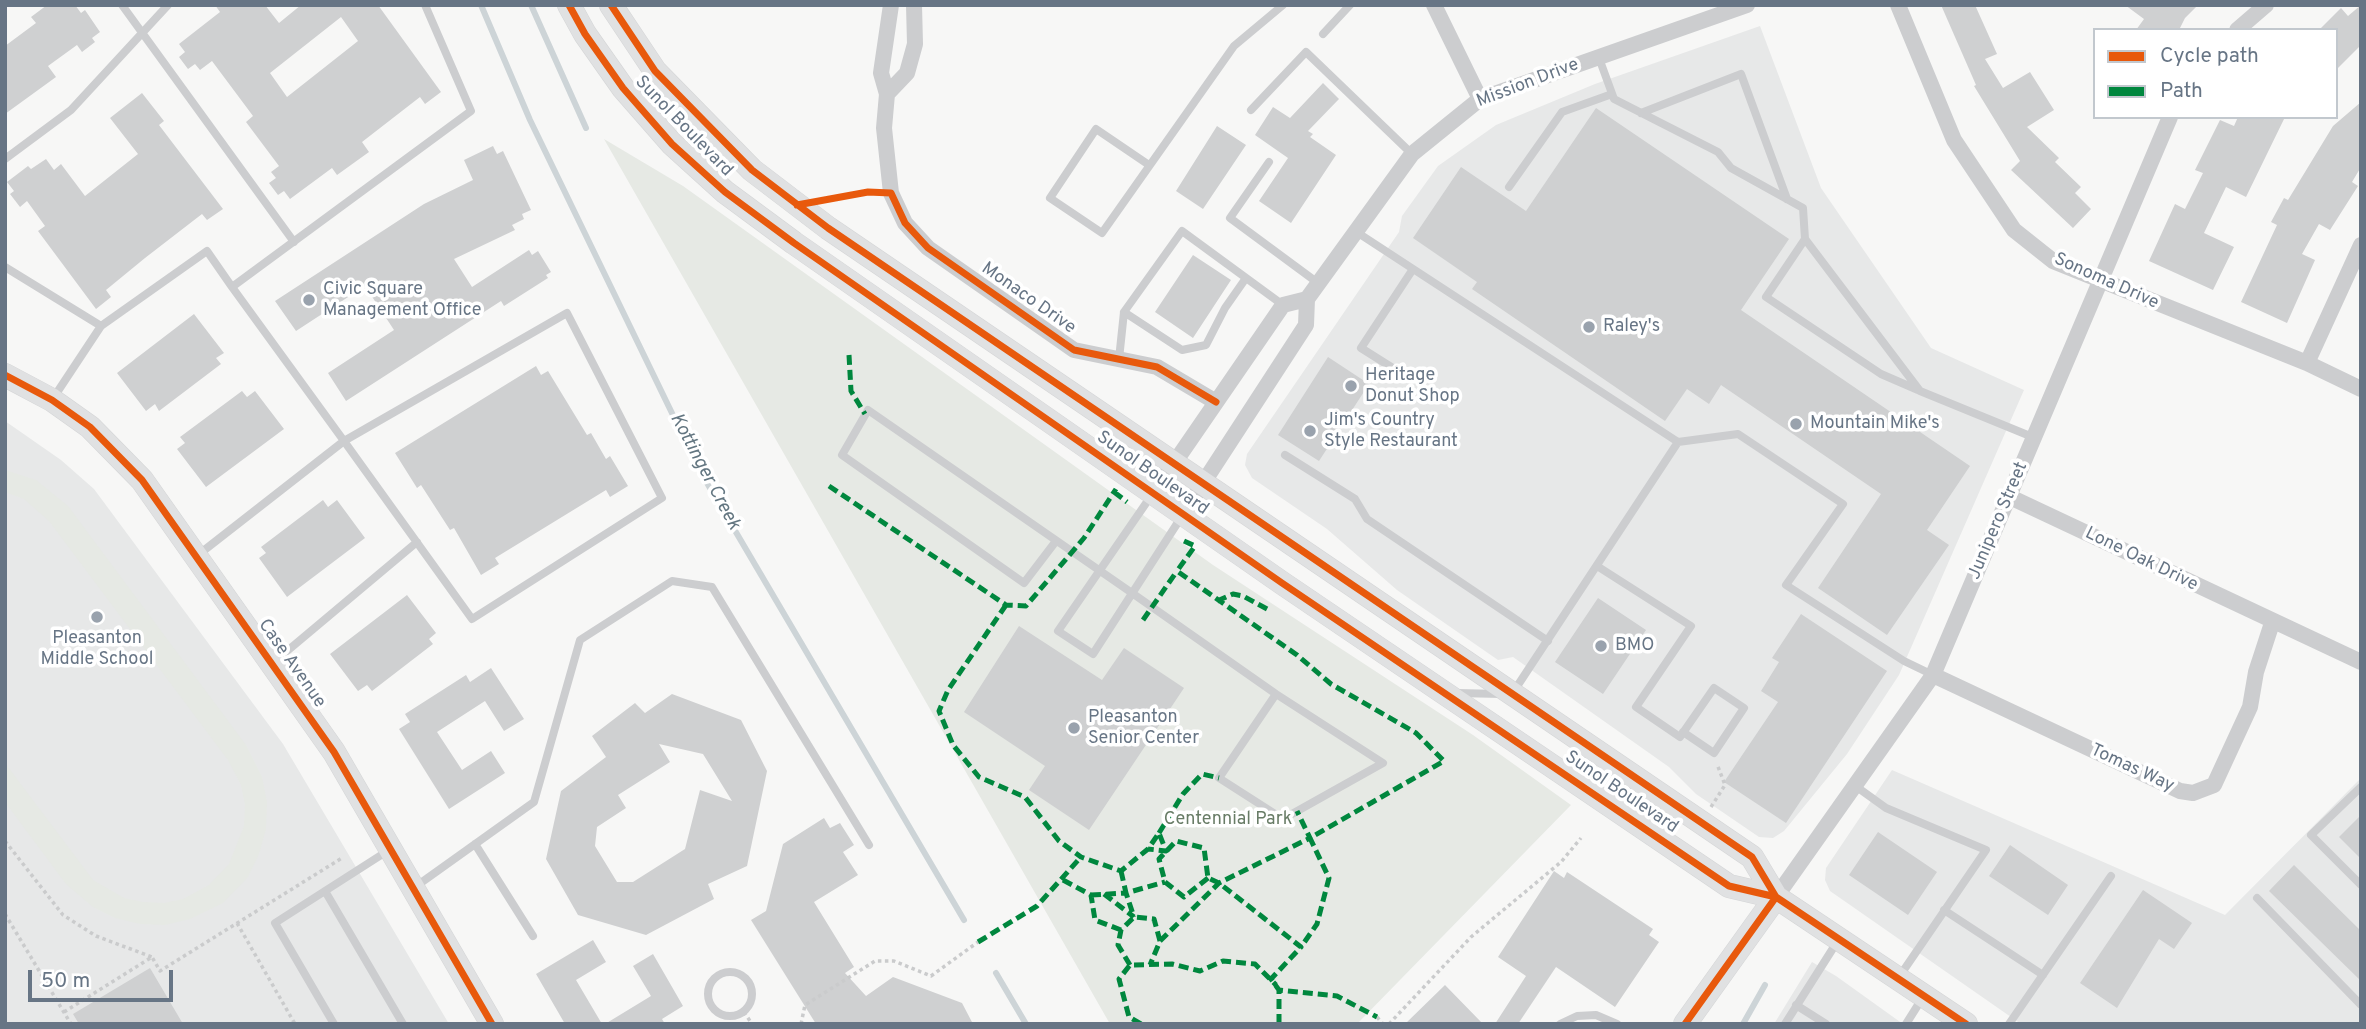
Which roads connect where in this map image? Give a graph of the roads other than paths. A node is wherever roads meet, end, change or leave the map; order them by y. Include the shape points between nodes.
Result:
1 (122, 5) edge
2 (168, 5) edge
3 (425, 5) edge
4 (569, 5) edge
5 (611, 5) edge
6 (891, 5) edge
7 (914, 5) edge
8 (1283, 5) edge
9 (1350, 5) edge
10 (1434, 5) edge
11 (1747, 5) edge
12 (1898, 5) edge
13 (2266, 5) edge
14 (1714, 11) edge
15 (2239, 28) edge
16 (142, 33) junction
17 (1322, 34) dead end
18 (1599, 58) junction
19 (1612, 93) junction
20 (887, 94) junction
21 (1480, 99) junction
22 (1251, 110) dead end
23 (1641, 113) junction
24 (2169, 119) edge
25 (1412, 154) junction
26 (5, 159) edge
27 (1269, 162) dead end
28 (1149, 165) junction
29 (1509, 187) dead end
30 (1787, 199) junction
31 (1355, 232) junction
32 (1805, 239) junction
33 (293, 242) junction
34 (2361, 245) edge
35 (5, 267) edge
36 (1413, 269) junction
37 (1246, 278) junction
38 (2099, 282) junction
39 (1318, 283) junction
40 (232, 287) junction
41 (1307, 299) junction
42 (1283, 305) junction
43 (1124, 312) junction
44 (101, 326) junction
45 (1119, 359) junction
46 (2307, 363) junction
47 (5, 375) edge
48 (1407, 377) dead end
49 (2361, 389) edge
50 (1920, 391) junction
51 (52, 400) junction
52 (1216, 402) junction
53 (2035, 438) junction
54 (344, 441) junction
55 (1678, 442) junction
56 (1285, 455) dead end
57 (1174, 463) junction
58 (1204, 482) junction
59 (1153, 494) junction
60 (2010, 497) junction
61 (1183, 514) junction
62 (1056, 541) junction
63 (416, 542) junction
64 (195, 557) junction
65 (1597, 566) junction
66 (1100, 571) junction
67 (1132, 593) junction
68 (2272, 623) junction
69 (1548, 641) junction
70 (2361, 662) edge
71 (271, 664) junction
72 (1933, 674) junction
73 (1446, 693) junction
74 (1276, 694) junction
75 (1512, 694) junction
76 (1683, 732) junction
77 (1853, 785) junction
78 (2361, 787) edge
79 (475, 844) junction
80 (869, 845) dead end
81 (389, 850) junction
82 (2110, 876) dead end
83 (2361, 885) edge
84 (412, 889) junction
85 (325, 891) junction
86 (1776, 897) junction
87 (2257, 898) dead end
88 (1944, 910) junction
89 (533, 936) dead end
90 (1838, 939) junction
91 (2043, 975) junction
92 (1898, 979) junction
93 (1924, 996) junction
94 (1796, 1005) junction
95 (2361, 1005) edge
96 (718, 1013) junction
97 (334, 1024) edge
98 (403, 1024) edge
99 (492, 1024) edge
100 (713, 1024) edge
101 (1560, 1024) edge
102 (1617, 1024) edge
103 (1685, 1024) edge
104 (1785, 1024) edge
105 (1826, 1024) edge
106 (1906, 1024) edge
107 (1966, 1024) edge
108 (2009, 1024) edge

1 - 16 lane
2 - 16 lane
3 - 33 lane via 471,111
4 - 59 main road, Sunol Boulevard via 622,88 672,144 724,192
5 - 57 main road, Sunol Boulevard via 655,71 751,170 828,228
6 - 20 street, Monaco Drive via 881,73
7 - 20 street via 915,44 906,73
8 - 28 lane via 1234,46
9 - 17 lane
10 - 21 street
11 - 14 street, Mission Drive
12 - 38 street, Sonoma Drive via 1954,140 2014,230 2053,261
13 - 15 street
14 - 18 street, Mission Drive
16 - 26 lane via 71,110
16 - 33 lane
18 - 19 lane
18 - 21 street, Mission Drive
19 - 23 lane via 1614,99
19 - 29 lane via 1562,112
20 - 45 street, Monaco Drive via 884,128 891,192 905,223 928,248 1074,351
21 - 25 street, Mission Drive
22 - 25 lane via 1306,52
23 - 30 lane via 1718,152 1731,168
23 - 30 lane via 1741,74
24 - 38 street, Junipero Street
25 - 31 street, Mission Drive
27 - 39 lane via 1230,218
28 - 28 lane via 1096,129 1049,198 1102,233
30 - 32 lane via 1803,208
31 - 36 lane
31 - 39 street, Mission Drive
32 - 50 lane
32 - 50 lane via 1766,297 1881,374
33 - 40 lane
34 - 46 street
35 - 44 lane
36 - 48 lane via 1361,348
36 - 55 lane
37 - 42 lane
37 - 43 lane via 1206,345 1182,351
37 - 43 lane via 1182,231
38 - 46 street, Sonoma Drive
38 - 53 street, Junipero Street
39 - 41 street, Mission Drive
40 - 44 lane via 206,251
40 - 54 lane
41 - 42 street
41 - 58 street, Mission Drive via 1306,325
42 - 52 street
43 - 45 lane
44 - 51 lane
45 - 52 street, Monaco Drive via 1157,367
46 - 49 street, Sonoma Drive
47 - 51 main road, Case Avenue
50 - 53 lane
51 - 64 main road, Case Avenue via 121,456
52 - 57 street
53 - 60 street, Junipero Street
54 - 63 lane
54 - 63 lane via 567,313 662,498 472,619
54 - 64 lane
55 - 65 lane
55 - 72 lane via 1738,434 1843,503 1786,585 1904,661
56 - 69 lane via 1355,499 1367,519
57 - 58 main road, Sunol Boulevard
57 - 59 street
58 - 61 street, Mission Drive
58 - 75 main road, Sunol Boulevard
59 - 61 main road, Sunol Boulevard
59 - 66 lane
60 - 68 street, Lone Oak Drive
60 - 72 street, Junipero Street
61 - 67 lane
61 - 73 main road, Sunol Boulevard
62 - 62 lane via 868,410 842,455 1024,583
62 - 66 lane
63 - 71 lane
64 - 71 main road, Case Avenue
65 - 69 lane
65 - 76 lane via 1691,626 1636,707 1680,737
66 - 67 lane
66 - 67 lane via 1058,631 1093,653
67 - 74 lane
68 - 70 street, Lone Oak Drive
68 - 72 street, Tomas Way via 2250,707 2214,785 2193,793 2180,791
69 - 75 lane
71 - 81 main road, Case Avenue via 334,752
72 - 77 street, Junipero Street
73 - 75 lane
73 - 86 main road, Sunol Boulevard via 1729,886
74 - 74 lane via 1219,778 1283,819 1383,763
75 - 86 main road, Sunol Boulevard via 1752,857
76 - 76 lane via 1713,753 1744,708 1714,688
77 - 86 street, Junipero Street
77 - 88 lane via 1886,808 1986,850
78 - 83 lane via 2311,835
79 - 80 lane via 534,803 580,640 672,581 712,587
79 - 84 lane
79 - 89 lane
81 - 84 main road, Case Avenue
81 - 85 lane
82 - 91 lane
84 - 99 main road, Case Avenue
85 - 97 lane via 275,923
85 - 98 lane
86 - 90 main road, Sunol Boulevard
86 - 103 main road
87 - 95 lane
88 - 91 lane
88 - 92 lane
90 - 92 main road, Sunol Boulevard
90 - 94 lane
91 - 108 lane
92 - 93 main road, Sunol Boulevard
93 - 106 lane
93 - 107 main road, Sunol Boulevard
94 - 104 lane
94 - 105 lane
96 - 96 lane via 727,1017 744,1012 752,996 746,979 732,972 717,976 708,990
96 - 100 lane
101 - 102 lane via 1577,1016 1596,1015

